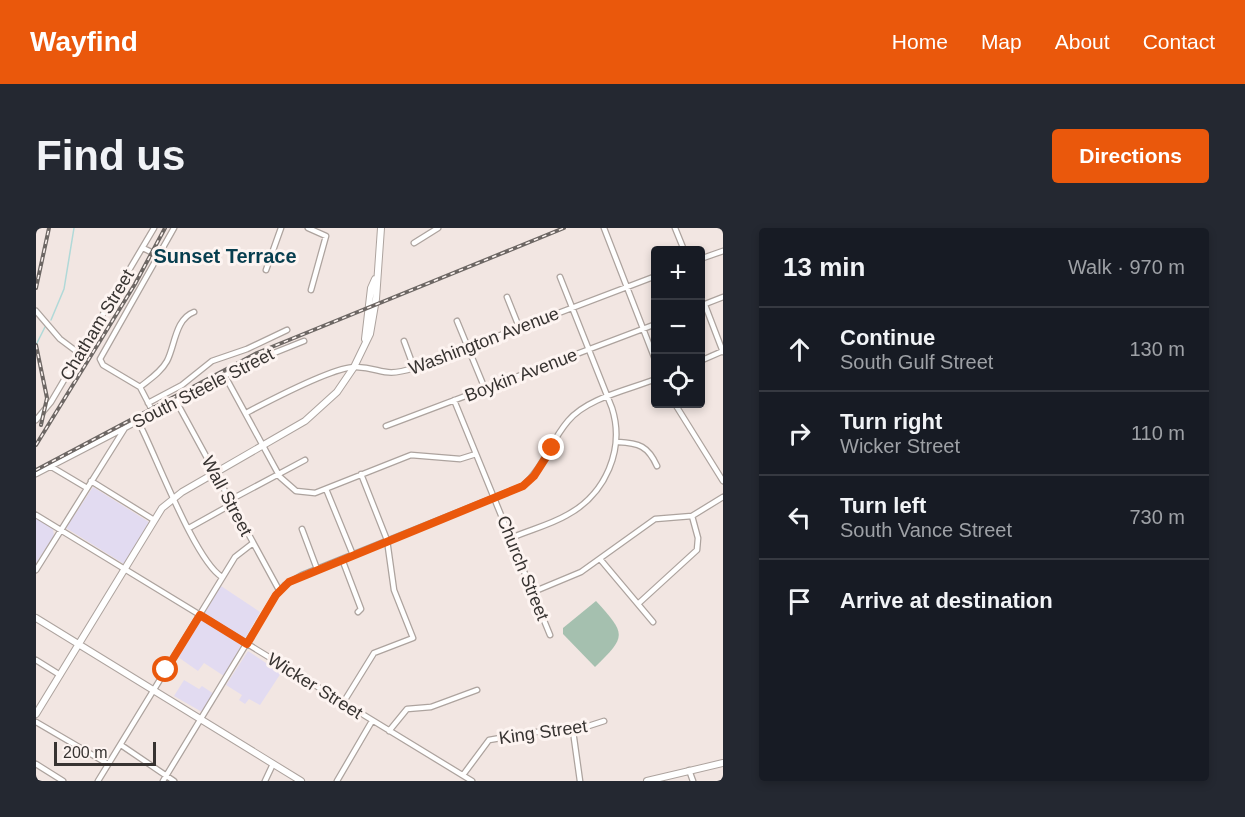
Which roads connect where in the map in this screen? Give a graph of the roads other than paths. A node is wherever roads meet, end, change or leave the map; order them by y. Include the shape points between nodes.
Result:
1 (154, 228) edge
2 (174, 228) edge
3 (281, 228) edge
4 (308, 228) edge
5 (381, 228) edge
6 (438, 228) edge
7 (604, 228) edge
8 (675, 228) edge
9 (414, 243) dead end
10 (682, 246) edge
11 (142, 248) junction
12 (723, 250) edge
13 (159, 256) junction
14 (705, 257) edge
15 (266, 270) dead end
16 (560, 278) dead end
17 (651, 278) edge
18 (626, 287) junction
19 (311, 290) dead end
20 (507, 297) dead end
21 (723, 297) edge
22 (705, 304) edge
23 (573, 307) junction
24 (705, 310) edge
25 (36, 311) edge
26 (194, 312) dead end
27 (457, 321) dead end
28 (651, 326) edge
29 (519, 327) junction
30 (642, 329) junction
31 (287, 330) dead end
32 (304, 341) dead end
33 (404, 341) dead end
34 (468, 348) junction
35 (589, 349) junction
36 (723, 352) edge
37 (80, 354) junction
38 (653, 354) edge
39 (705, 359) edge
40 (354, 367) junction
41 (414, 368) junction
42 (225, 376) junction
43 (651, 381) edge
44 (140, 387) junction
45 (485, 389) junction
46 (607, 398) junction
47 (454, 400) junction
48 (176, 401) junction
49 (148, 403) junction
50 (677, 408) edge
51 (153, 412) junction
52 (246, 413) junction
53 (36, 420) edge
54 (138, 421) junction
55 (386, 426) dead end
56 (125, 428) junction
57 (618, 442) junction
58 (263, 446) junction
59 (476, 454) junction
60 (305, 460) dead end
61 (50, 466) junction
62 (657, 466) dead end
63 (36, 474) edge
64 (216, 474) junction
65 (278, 474) junction
66 (361, 474) junction
67 (91, 481) junction
68 (723, 481) edge
69 (87, 488) junction
70 (326, 489) junction
71 (723, 497) edge
72 (173, 498) junction
73 (495, 498) junction
74 (231, 502) junction
75 (36, 515) edge
76 (692, 516) junction
77 (154, 520) junction
78 (189, 528) junction
79 (302, 529) dead end
80 (61, 531) junction
81 (511, 538) junction
82 (387, 540) junction
83 (253, 543) junction
84 (352, 555) junction
85 (342, 559) junction
86 (600, 559) junction
87 (124, 569) junction
88 (317, 569) junction
89 (36, 570) edge
90 (222, 577) junction
91 (279, 590) junction
92 (533, 592) junction
93 (639, 603) junction
94 (358, 612) dead end
95 (200, 615) junction
96 (36, 618) edge
97 (653, 622) dead end
98 (550, 635) dead end
99 (78, 644) junction
100 (247, 644) junction
101 (36, 660) edge
102 (60, 675) junction
103 (154, 690) junction
104 (477, 690) dead end
105 (343, 703) junction
106 (36, 714) edge
107 (201, 719) junction
108 (372, 721) junction
109 (604, 721) dead end
110 (36, 722) edge
111 (389, 731) junction
112 (573, 731) junction
113 (121, 745) junction
114 (723, 763) edge
115 (36, 764) edge
116 (273, 764) junction
117 (108, 765) junction
118 (689, 770) junction
119 (463, 775) junction
120 (164, 778) edge
121 (63, 781) edge
122 (98, 781) edge
123 (174, 781) edge
124 (265, 781) edge
125 (301, 781) edge
126 (338, 781) edge
127 (472, 781) edge
128 (580, 781) edge
129 (647, 781) edge
130 (693, 781) edge

1 - 11 street, Chatham Street
2 - 13 street
3 - 15 street
4 - 19 street via 326,236
5 - 40 main road via 370,334
6 - 9 street
7 - 18 street
8 - 10 street
11 - 13 street
11 - 37 street, Chatham Street
12 - 14 street
13 - 44 street via 100,360
16 - 23 street
17 - 18 street, Washington Avenue
18 - 23 street, Washington Avenue
18 - 30 street
20 - 29 street
21 - 22 street
23 - 29 street, Washington Avenue
23 - 35 street
24 - 36 street
25 - 37 street via 60,339
26 - 44 street via 177,333 164,365
27 - 34 street
28 - 30 street, Boykin Avenue
29 - 34 street, Washington Avenue
30 - 35 street, Boykin Avenue
30 - 38 street
31 - 49 street via 212,361 182,385
32 - 42 street, South Steele Street via 274,351
33 - 41 street
34 - 41 street, Washington Avenue
34 - 45 street
35 - 45 street, Boykin Avenue
35 - 46 street
36 - 39 street
37 - 53 street, Chatham Street
40 - 41 street, Washington Avenue via 388,374
40 - 52 street via 286,392
40 - 58 main road via 319,411
42 - 48 street, South Steele Street
42 - 52 street
43 - 46 street
44 - 49 street
45 - 47 street, Boykin Avenue
46 - 57 street via 616,420
46 - 73 street via 569,419 534,476 523,486
47 - 55 street, Boykin Avenue
47 - 59 street, Church Street
48 - 51 street, South Steele Street
48 - 64 street, Wall Street
49 - 51 street
50 - 68 street
51 - 54 street, South Steele Street
52 - 58 street
54 - 56 street, South Steele Street
54 - 72 street
56 - 61 street
56 - 67 street, South Steele Street
57 - 62 street via 644,446
57 - 81 street via 606,474 581,506
58 - 64 main road
58 - 65 street
59 - 66 street via 460,459 417,454
59 - 73 street, Church Street
60 - 65 street
61 - 63 street
61 - 69 street
64 - 72 main road
64 - 74 street, Wall Street
65 - 70 street via 296,491
65 - 74 street
66 - 70 street
66 - 82 street
67 - 69 street, South Steele Street
67 - 77 street
69 - 80 street, South Steele Street
70 - 84 street
71 - 76 street
72 - 77 main road
72 - 78 street
73 - 81 street, Church Street
73 - 82 street
74 - 78 street
74 - 83 street, Wall Street
75 - 80 street, Wicker Street
76 - 86 street via 655,519
76 - 93 street via 697,550
77 - 87 main road
78 - 90 street via 212,570
79 - 88 street
80 - 87 street, Wicker Street
80 - 89 street, South Steele Street
81 - 92 street, Church Street
82 - 84 street
82 - 105 street via 394,590 413,638 374,653
83 - 90 street via 235,557
83 - 91 street, Wall Street
84 - 85 street
85 - 88 street
85 - 94 street via 361,609
86 - 92 street via 581,572
86 - 93 street
87 - 95 street, Wicker Street
87 - 99 main road
88 - 91 street
90 - 95 street
91 - 100 street
92 - 98 street, Church Street
93 - 97 street
95 - 100 street, Wicker Street
95 - 103 street
96 - 99 main road
99 - 102 main road
99 - 103 main road
100 - 105 street, Wicker Street
100 - 107 street
101 - 102 street
102 - 106 main road
103 - 107 main road
103 - 113 street
104 - 111 street via 431,707 407,709
105 - 108 street, Wicker Street
107 - 116 main road
107 - 120 street
108 - 111 street, Wicker Street
108 - 126 street
109 - 112 street, King Street
110 - 117 street
111 - 119 street, Wicker Street
112 - 119 street, King Street via 535,732 489,740
112 - 128 street
113 - 117 street
113 - 120 street
114 - 118 main road
115 - 121 street
116 - 124 street
116 - 125 main road
117 - 122 street
118 - 129 main road
118 - 130 street
119 - 127 street, Wicker Street
120 - 123 street

